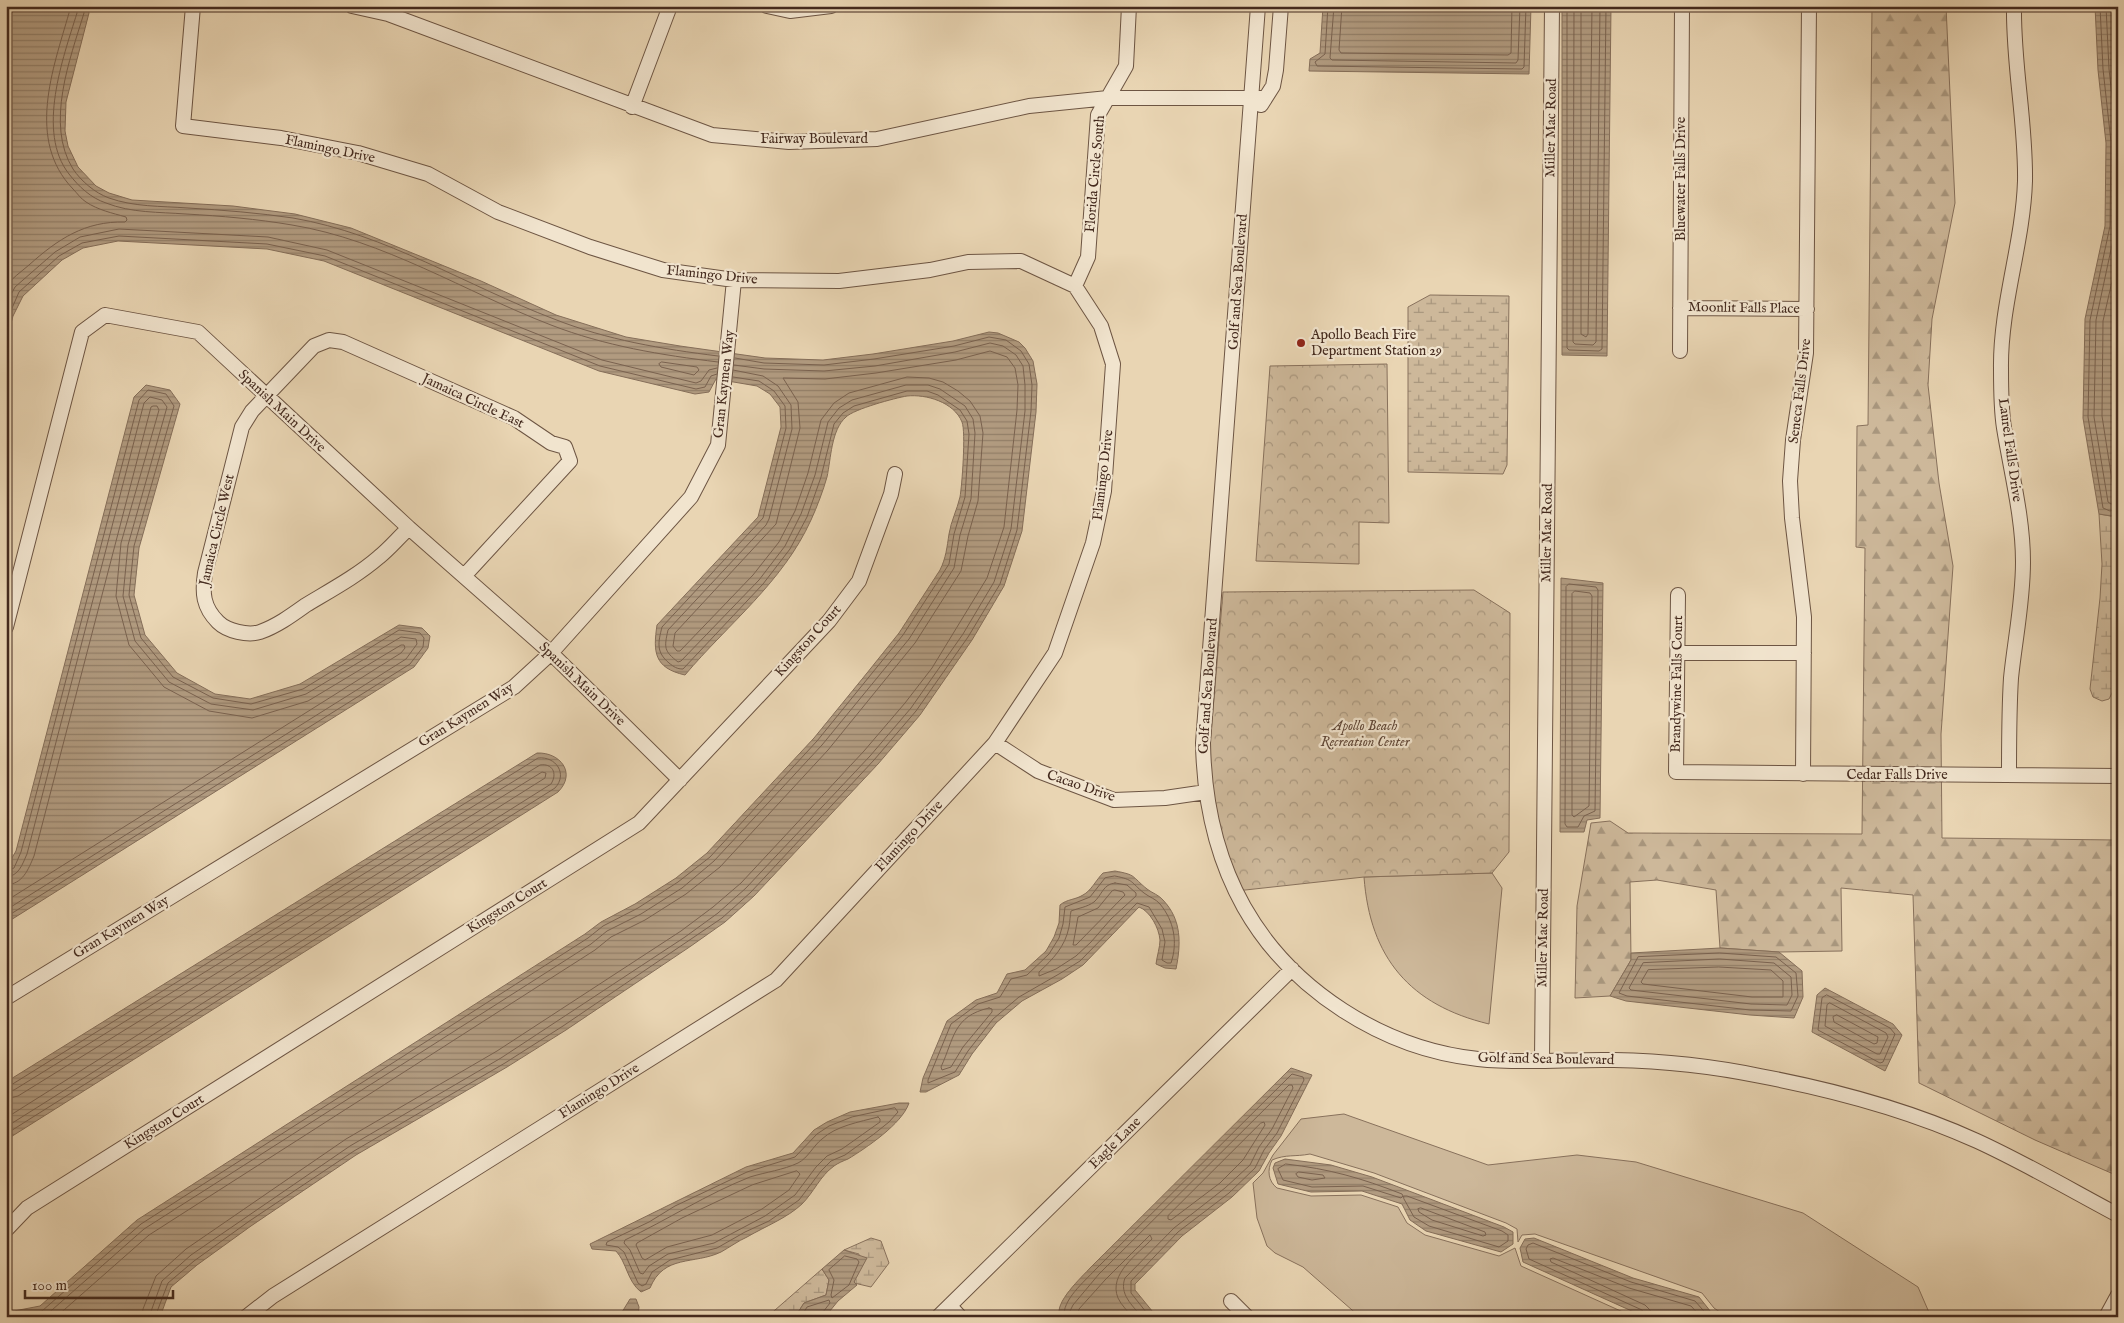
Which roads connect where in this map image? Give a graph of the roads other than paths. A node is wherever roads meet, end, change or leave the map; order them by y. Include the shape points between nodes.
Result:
1 (193, 6) edge
2 (352, 6) edge
3 (670, 6) edge
4 (767, 6) edge
5 (831, 6) edge
6 (1128, 6) edge
7 (1258, 6) edge
8 (1282, 6) edge
9 (1552, 6) edge
10 (1682, 6) edge
11 (1809, 6) edge
12 (2014, 6) edge
13 (790, 8) edge
14 (1108, 98) junction
15 (1257, 98) junction
16 (632, 107) junction
17 (734, 280) junction
18 (1075, 286) junction
19 (1680, 308) junction
20 (1807, 309) junction
21 (1680, 351) dead end
22 (266, 396) junction
23 (895, 474) dead end
24 (409, 528) junction
25 (465, 576) junction
26 (1678, 595) dead end
27 (6, 627) edge
28 (551, 653) junction
29 (1678, 653) junction
30 (1804, 653) junction
31 (995, 743) junction
32 (1676, 772) joint
33 (1804, 774) junction
34 (2009, 775) junction
35 (2118, 776) edge
36 (680, 780) junction
37 (1206, 792) junction
38 (1292, 969) junction
39 (6, 998) edge
40 (1542, 1060) junction
41 (2118, 1215) edge
42 (6, 1230) edge
43 (2118, 1295) edge
44 (1231, 1300) dead end
45 (950, 1306) junction
46 (246, 1317) edge
47 (938, 1317) edge
48 (960, 1317) edge
49 (1247, 1317) edge
50 (2106, 1317) edge

1 - 17 street, Flamingo Drive via 184,126 280,138 358,154 428,174 498,212 590,247 663,270
2 - 16 street, Fairway Boulevard via 388,14
3 - 16 street
4 - 13 street
5 - 13 street
6 - 14 street, Florida Circle South via 1126,66
7 - 15 street, Golf and Sea Boulevard
8 - 15 street, Golf and Sea Boulevard via 1273,86
9 - 40 street, Miller Mac Road
10 - 19 street, Bluewater Falls Drive
11 - 20 street, Seneca Falls Drive
12 - 34 street, Laurel Falls Drive via 2013,37 2024,136 2025,182 2004,321 2001,368 2004,426 2020,525 2022,564 2022,604 2012,677
14 - 15 street, Fairway Boulevard
14 - 16 street, Fairway Boulevard via 1029,106 877,139 789,142 712,135
14 - 18 street, Florida Circle South via 1098,115 1088,257
15 - 37 street, Golf and Sea Boulevard via 1250,133 1203,743
17 - 18 street, Flamingo Drive via 839,281 968,262 1021,261
17 - 28 street, Gran Kaymen Way via 718,445 691,497
18 - 31 street, Flamingo Drive via 1100,326 1113,364 1104,491 1093,543 1055,652
19 - 20 street, Moonlit Falls Place
19 - 21 street, Bluewater Falls Drive
20 - 30 street, Seneca Falls Drive via 1806,353 1790,480 1804,617
22 - 24 street, Spanish Main Drive
22 - 24 street, Jamaica Circle West via 242,427 205,573 202,590 212,617 233,631 259,633 360,571
22 - 25 street, Jamaica Circle East via 314,346 329,340 343,342 514,418 551,443 565,447 570,461
22 - 27 street, Spanish Main Drive via 198,332 105,315 82,332
23 - 36 street, Kingston Court via 891,494 859,581 829,621
24 - 25 street, Spanish Main Drive
25 - 28 street, Spanish Main Drive
26 - 29 street, Brandywine Falls Court
28 - 36 street, Spanish Main Drive
28 - 39 street, Gran Kaymen Way via 514,686
29 - 30 street
29 - 32 street, Brandywine Falls Court
30 - 33 street, Seneca Falls Drive
31 - 37 street, Cacao Drive via 1038,771 1114,800 1166,798
31 - 46 street, Flamingo Drive via 776,980 273,1296
32 - 33 street, Cedar Falls Drive
33 - 34 street, Cedar Falls Drive
34 - 35 street, Cedar Falls Drive
36 - 42 street, Kingston Court via 638,823 27,1208
37 - 38 street, Golf and Sea Boulevard via 1221,854 1244,906 1258,929
38 - 40 street, Golf and Sea Boulevard via 1336,1005 1384,1034 1434,1051 1479,1059
38 - 45 street, Eagle Lane
40 - 41 street, Golf and Sea Boulevard via 1617,1060 1691,1065 1758,1075 1846,1095 1976,1141
43 - 50 street
44 - 49 street
45 - 47 street, Eagle Lane
45 - 48 street

